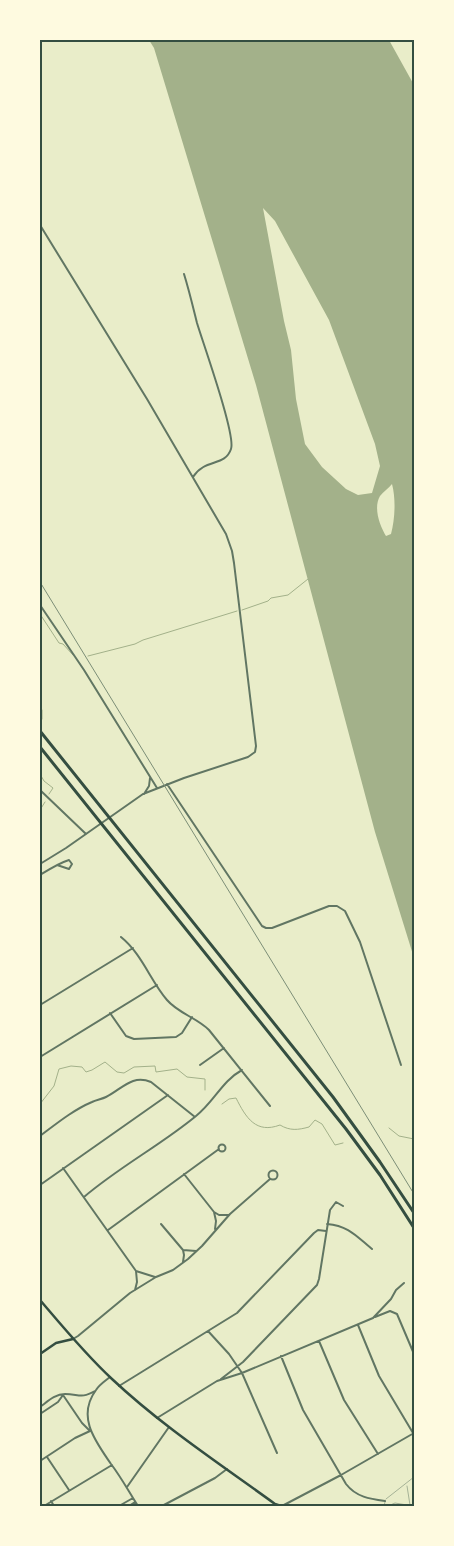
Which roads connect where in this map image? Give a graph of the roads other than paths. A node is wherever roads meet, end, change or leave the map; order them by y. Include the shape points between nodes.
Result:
1 (40, 225) edge
2 (184, 274) dead end
3 (193, 477) junction
4 (40, 605) edge
5 (40, 731) edge
6 (40, 747) edge
7 (150, 778) junction
8 (167, 784) junction
9 (157, 788) junction
10 (40, 790) edge
11 (143, 794) junction
12 (86, 834) junction
13 (40, 864) edge
14 (57, 865) junction
15 (40, 876) edge
16 (121, 937) dead end
17 (132, 948) junction
18 (157, 984) junction
19 (40, 1005) edge
20 (110, 1013) junction
21 (192, 1017) junction
22 (224, 1048) junction
23 (40, 1057) edge
24 (200, 1065) dead end
25 (401, 1065) dead end
26 (242, 1070) junction
27 (168, 1095) junction
28 (270, 1106) dead end
29 (195, 1117) junction
30 (40, 1136) edge
31 (219, 1149) dead end
32 (63, 1168) junction
33 (184, 1174) junction
34 (270, 1179) dead end
35 (40, 1185) edge
36 (84, 1197) junction
37 (343, 1206) dead end
38 (214, 1212) junction
39 (414, 1213) edge
40 (230, 1214) junction
41 (162, 1224) dead end
42 (327, 1224) junction
43 (414, 1228) edge
44 (107, 1231) junction
45 (214, 1232) junction
46 (326, 1232) junction
47 (372, 1249) dead end
48 (183, 1250) junction
49 (198, 1250) junction
50 (182, 1264) junction
51 (136, 1271) junction
52 (156, 1277) junction
53 (404, 1283) dead end
54 (135, 1290) junction
55 (40, 1300) edge
56 (373, 1318) junction
57 (358, 1325) junction
58 (208, 1331) junction
59 (72, 1338) junction
60 (319, 1341) junction
61 (40, 1354) edge
62 (414, 1354) edge
63 (281, 1356) junction
64 (237, 1366) junction
65 (242, 1373) junction
66 (110, 1377) junction
67 (217, 1381) junction
68 (119, 1386) junction
69 (95, 1390) junction
70 (63, 1395) junction
71 (40, 1407) edge
72 (40, 1414) edge
73 (157, 1418) junction
74 (169, 1427) junction
75 (90, 1431) junction
76 (414, 1433) edge
77 (277, 1453) dead end
78 (378, 1454) junction
79 (47, 1457) junction
80 (40, 1462) edge
81 (112, 1465) junction
82 (227, 1469) junction
83 (342, 1476) junction
84 (414, 1477) edge
85 (406, 1485) junction
86 (126, 1487) junction
87 (69, 1490) junction
88 (134, 1498) junction
89 (385, 1501) junction
90 (51, 1502) junction
91 (136, 1502) junction
92 (410, 1505) edge
93 (44, 1506) edge
94 (54, 1506) edge
95 (119, 1506) edge
96 (129, 1506) edge
97 (138, 1506) edge
98 (162, 1506) edge
99 (282, 1506) edge
100 (384, 1506) edge
101 (388, 1506) edge
102 (412, 1506) edge

1 - 3 street
2 - 3 street via 233,444 226,458 201,467
3 - 8 street via 226,534 232,551 256,747 246,758
4 - 7 street
5 - 39 highway via 333,1096
6 - 43 highway via 349,1133
7 - 9 street
7 - 11 street
8 - 9 street
8 - 25 street via 262,926 272,928 329,906 345,911 360,942
9 - 11 street
10 - 12 street
11 - 12 street
12 - 13 street
14 - 14 street via 69,869 72,864 67,860
14 - 15 street
16 - 17 street
17 - 18 street
17 - 19 street
18 - 20 street
18 - 21 street via 171,1004
20 - 21 street via 126,1036 134,1039 176,1037
20 - 23 street
21 - 22 street via 205,1026
22 - 24 street
22 - 26 street
26 - 28 street
26 - 29 street via 224,1084
27 - 29 street
27 - 30 street via 151,1082 133,1080 84,1106
27 - 32 street
29 - 36 street
31 - 33 street
32 - 35 street
32 - 36 street
33 - 38 street
33 - 44 street
34 - 40 street
36 - 44 street
37 - 42 street via 338,1202 333,1205
38 - 40 street via 221,1216
38 - 45 street
40 - 45 street
41 - 48 street
42 - 46 street
42 - 47 street via 345,1227
44 - 51 street
45 - 49 street
46 - 58 street via 318,1230 314,1233 241,1310
46 - 64 street via 318,1283
48 - 49 street
48 - 50 street
49 - 50 street
50 - 52 street
51 - 52 street
51 - 54 street
52 - 54 street
53 - 56 street
54 - 59 street
55 - 59 main road
56 - 57 street
56 - 62 street via 389,1312 397,1314
57 - 60 street
57 - 76 street via 379,1376
58 - 64 street
58 - 68 street
59 - 61 main road via 56,1343
59 - 66 main road
60 - 63 street
60 - 78 street via 344,1400
63 - 65 street
63 - 83 street via 303,1410
64 - 65 street
64 - 67 street
65 - 67 street
65 - 77 street
66 - 68 main road
66 - 69 street
67 - 73 street
68 - 73 main road
69 - 70 street via 80,1396
69 - 75 street via 88,1412
70 - 71 street
70 - 72 street
70 - 75 street
73 - 74 main road
74 - 82 main road
74 - 86 street
75 - 79 street
75 - 81 street
76 - 78 street
78 - 83 street
79 - 80 street
79 - 87 street
81 - 86 street
81 - 87 street
82 - 98 street
82 - 99 main road
83 - 89 street via 348,1488 357,1494
83 - 99 street
84 - 85 lane
85 - 89 lane
85 - 92 lane
86 - 88 street
87 - 90 street
88 - 91 street
88 - 95 street
89 - 100 lane
90 - 93 street
90 - 94 street
91 - 96 street
91 - 97 street
92 - 101 lane via 395,1503
92 - 102 lane

